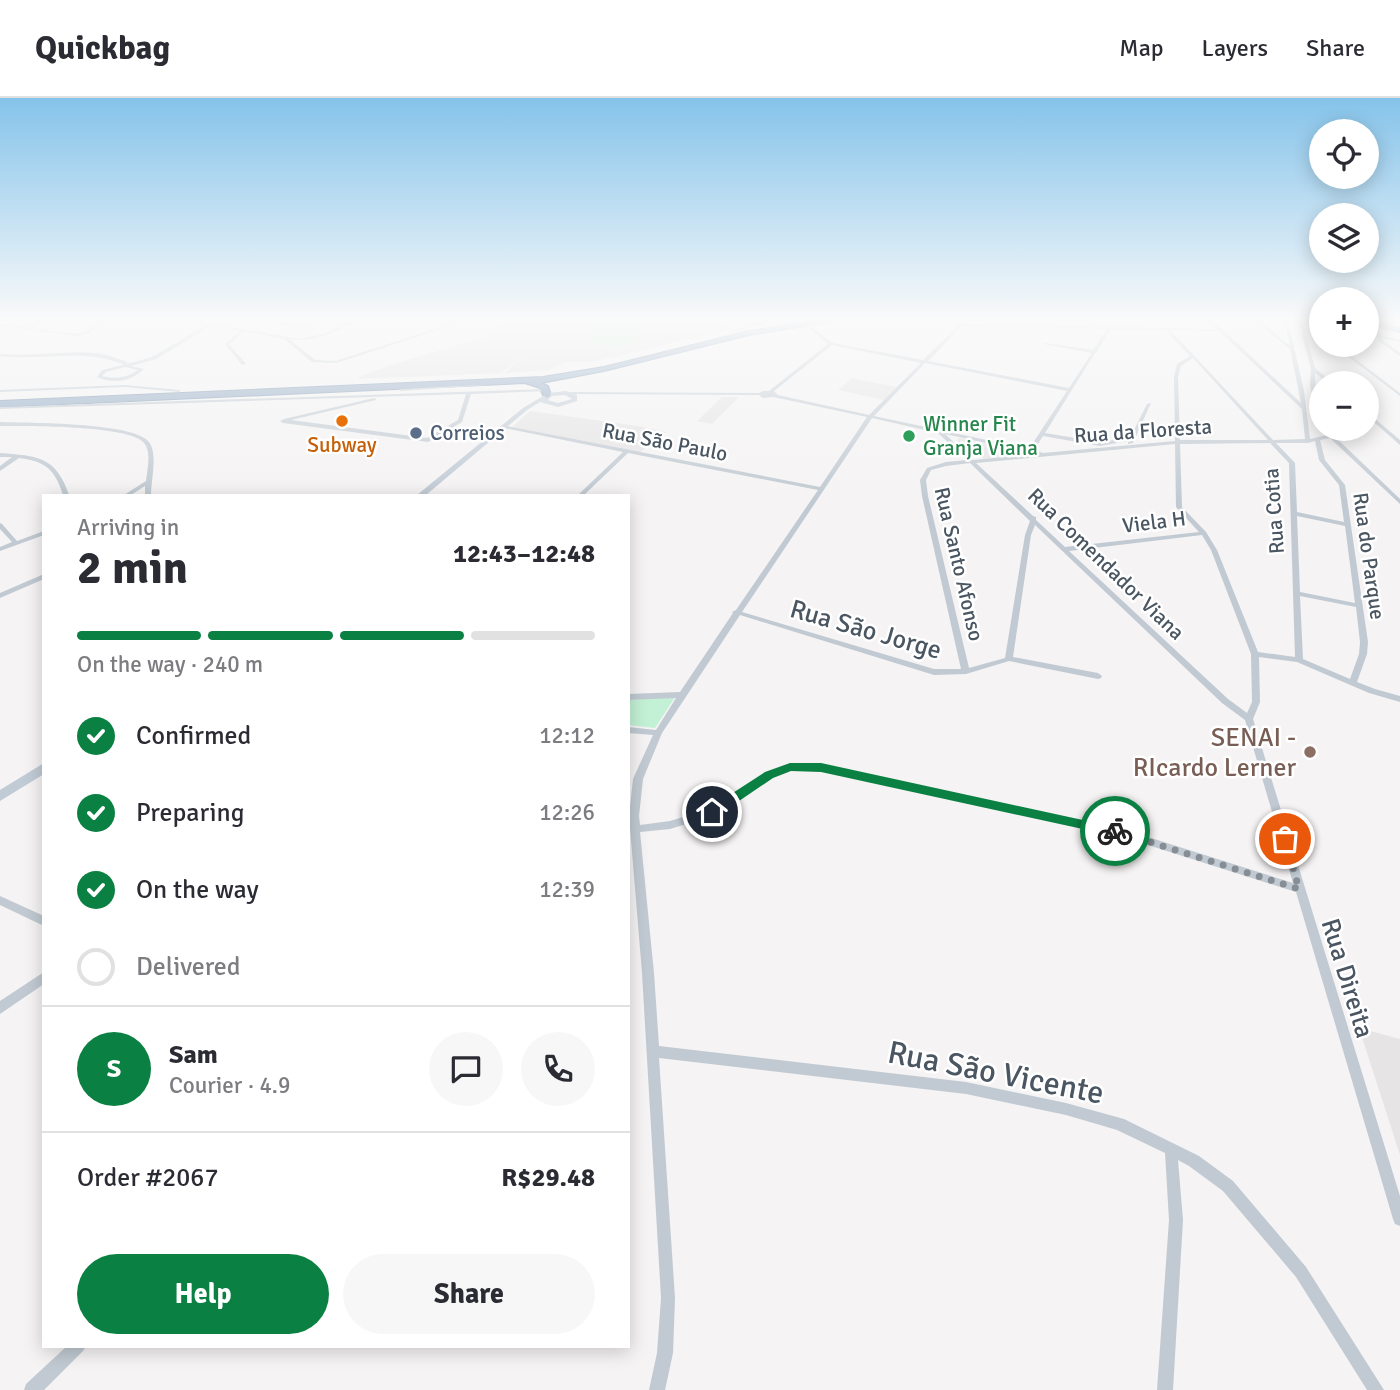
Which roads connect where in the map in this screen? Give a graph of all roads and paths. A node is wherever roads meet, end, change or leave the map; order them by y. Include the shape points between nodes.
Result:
1 (99, 380) edge
2 (145, 380) edge
3 (493, 380) edge
4 (495, 380) edge
5 (536, 380) edge
6 (564, 380) edge
7 (789, 380) edge
8 (907, 380) edge
9 (1021, 380) edge
10 (1077, 380) edge
11 (1176, 380) edge
12 (1216, 380) edge
13 (1274, 380) edge
14 (1299, 380) edge
15 (1381, 380) edge
16 (489, 381) junction
17 (522, 382) junction
18 (81, 388) junction
19 (1283, 389) junction
20 (1071, 390) junction
21 (0, 391) edge
22 (179, 391) junction
23 (397, 391) junction
24 (1302, 391) junction
25 (153, 393) junction
26 (469, 393) junction
27 (773, 394) junction
28 (568, 395) junction
29 (1400, 395) edge
30 (547, 396) junction
31 (382, 397) junction
32 (0, 398) edge
33 (208, 400) junction
34 (1149, 404) dead end
35 (0, 406) edge
36 (1303, 408) junction
37 (870, 417) junction
38 (0, 424) edge
39 (1379, 425) edge
40 (502, 427) junction
41 (940, 432) junction
42 (1042, 434) junction
43 (1132, 439) junction
44 (1270, 439) junction
45 (1337, 441) edge
46 (1177, 442) junction
47 (1315, 442) junction
48 (1400, 443) edge
49 (1341, 445) junction
50 (1128, 446) junction
51 (628, 451) junction
52 (1027, 452) junction
53 (1, 454) edge
54 (18, 456) junction
55 (972, 461) junction
56 (0, 469) edge
57 (147, 482) junction
58 (822, 489) junction
59 (66, 494) edge
60 (129, 494) edge
61 (148, 494) edge
62 (422, 494) edge
63 (581, 494) edge
64 (1400, 502) edge
65 (1293, 513) junction
66 (1034, 519) junction
67 (1348, 524) junction
68 (0, 525) edge
69 (1204, 533) junction
70 (42, 534) edge
71 (16, 543) junction
72 (0, 549) edge
73 (1065, 549) junction
74 (42, 577) edge
75 (1297, 593) junction
76 (0, 596) edge
77 (1359, 606) junction
78 (736, 612) junction
79 (1255, 654) junction
80 (1009, 659) junction
81 (1299, 660) junction
82 (966, 671) junction
83 (1098, 676) dead end
84 (1353, 683) junction
85 (682, 695) junction
86 (630, 697) edge
87 (1400, 699) edge
88 (1249, 719) junction
89 (630, 730) edge
90 (658, 733) junction
91 (42, 769) edge
92 (0, 796) edge
93 (631, 818) edge
94 (635, 829) junction
95 (1299, 889) junction
96 (0, 900) edge
97 (42, 920) edge
98 (42, 978) edge
99 (0, 1008) edge
100 (653, 1051) junction
101 (1171, 1151) junction
102 (1400, 1219) edge
103 (76, 1348) edge
104 (32, 1390) edge
105 (657, 1390) edge
106 (1165, 1390) edge
107 (1376, 1390) edge

1 - 18 street
2 - 25 street
3 - 16 highway
4 - 16 highway
5 - 17 highway
6 - 28 highway via 556,385
7 - 27 street
8 - 37 street
9 - 20 street
10 - 20 street
11 - 46 street, Rua Direita
12 - 44 street, Rua Cotia
13 - 19 street
14 - 24 street, Rua do Parque
15 - 29 street
16 - 17 highway
16 - 22 highway
16 - 23 street
16 - 25 highway
17 - 30 highway via 541,384
18 - 21 street
18 - 25 street
19 - 24 street
19 - 36 street
20 - 42 street
22 - 25 street
22 - 32 highway
23 - 31 street
23 - 33 street
24 - 36 street, Rua do Parque
25 - 33 highway
25 - 35 highway
26 - 30 street
26 - 31 street
26 - 31 street via 463,418 432,440 282,421
27 - 28 street
27 - 37 street
28 - 30 main road
28 - 30 main road via 564,405
30 - 40 main road
31 - 33 street
33 - 35 street
34 - 43 street
36 - 47 street, Rua do Parque
37 - 41 street
37 - 58 street
38 - 57 street via 139,436 151,457
39 - 48 street
40 - 51 street, Rua São Paulo
40 - 62 main road
41 - 52 street
41 - 55 street, Rua Comendador Viana
42 - 43 street via 1100,444
42 - 52 street
43 - 50 street
44 - 46 street, Rua da Floresta
44 - 47 street, Rua da Floresta
44 - 65 street, Rua Cotia via 1292,463
45 - 49 street
46 - 50 street, Rua da Floresta
46 - 69 street, Rua Direita via 1179,508
47 - 49 street, Rua da Floresta
47 - 67 street, Rua do Parque via 1322,460 1342,485
49 - 64 street
50 - 52 street, Rua da Floresta
51 - 58 street, Rua São Paulo
51 - 63 street
52 - 55 street, Rua da Floresta
53 - 54 street
54 - 56 street
54 - 59 street via 48,463 62,477
55 - 66 street, Rua Comendador Viana
55 - 82 street, Rua Santo Afonso via 935,466 923,480
57 - 60 street
57 - 61 street
58 - 78 street
65 - 67 street
65 - 75 street, Rua Cotia
66 - 73 street, Rua Comendador Viana
66 - 80 street
67 - 77 street, Rua do Parque
68 - 71 street
69 - 73 street, Viela H
69 - 79 street, Rua Direita via 1220,560
70 - 71 street
71 - 72 street
73 - 88 street, Rua Comendador Viana
74 - 76 street
75 - 77 street
75 - 81 street, Rua Cotia
77 - 84 street, Rua do Parque via 1363,654
78 - 82 street, Rua São Jorge via 934,673
78 - 85 street
79 - 81 street
79 - 88 street, Rua Direita via 1256,702
80 - 82 street, Rua São Jorge
80 - 83 street
81 - 84 street
84 - 87 street
85 - 86 street
85 - 90 street
88 - 95 street, Rua Direita
89 - 90 street
90 - 93 street via 638,779
91 - 92 main road
93 - 94 street
94 - 95 street via 670,825 712,812 769,775 790,767 821,767 1129,835
94 - 100 street
95 - 102 street, Rua Direita
96 - 97 street
98 - 99 street
100 - 101 street, Rua São Vicente via 966,1088 1119,1124
100 - 105 street via 668,1298 665,1353
101 - 106 street via 1176,1220
101 - 107 street, Rua São Vicente via 1194,1161 1228,1186 1258,1218 1301,1272
103 - 104 street

